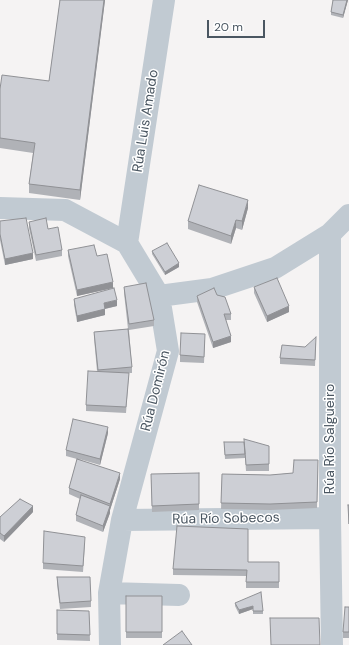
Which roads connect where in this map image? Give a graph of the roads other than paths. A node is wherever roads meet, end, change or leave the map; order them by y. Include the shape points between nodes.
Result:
1 (164, 0) edge
2 (0, 208) edge
3 (349, 215) edge
4 (330, 234) junction
5 (127, 242) junction
6 (159, 296) junction
7 (330, 518) junction
8 (122, 520) junction
9 (109, 593) junction
10 (179, 594) dead end
11 (110, 645) edge
12 (332, 645) edge

1 - 5 street, Rúa Luis Amado
2 - 5 street via 66,210
3 - 4 street
4 - 6 street via 274,268 212,289
4 - 7 street, Rúa Río Salgueiro
5 - 6 street
6 - 8 street, Rúa Domirón via 168,351
7 - 8 street, Rúa Río Sobecos
7 - 12 street, Rúa Río Salgueiro
8 - 9 street, Rúa Domirón
9 - 10 street
9 - 11 street, Rúa Domirón

